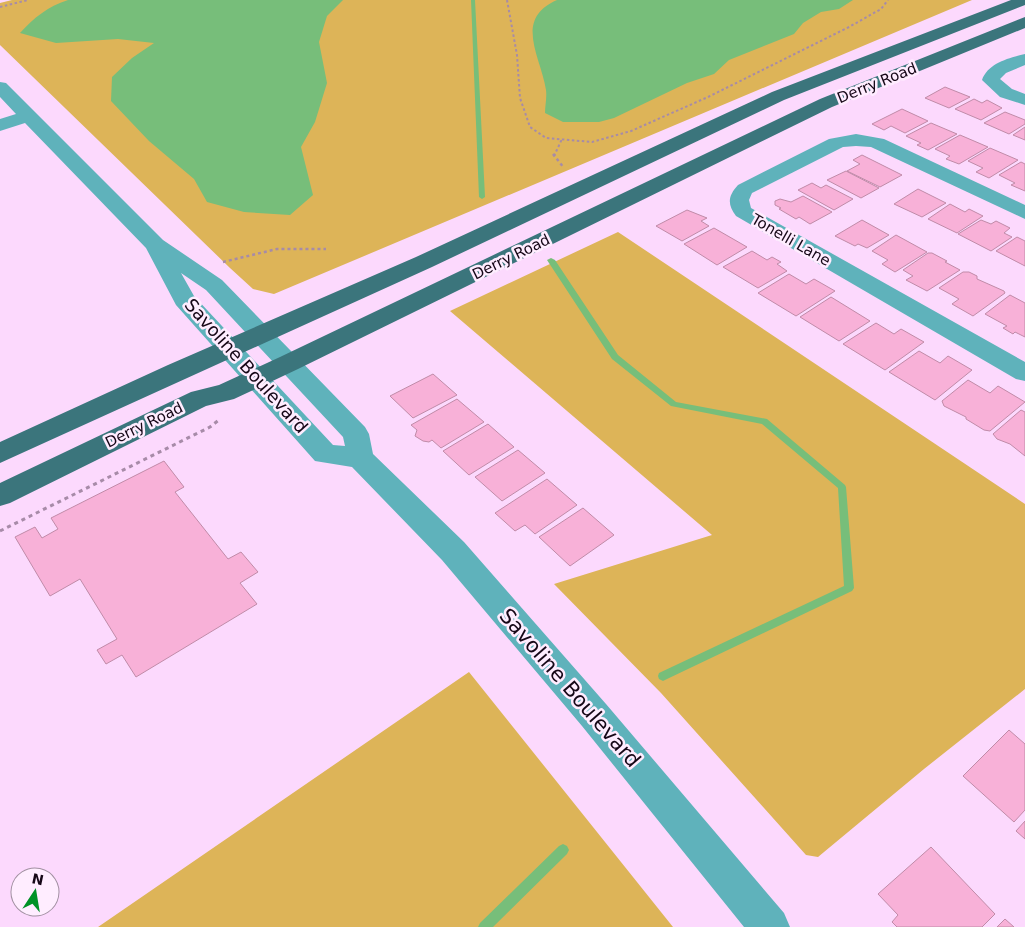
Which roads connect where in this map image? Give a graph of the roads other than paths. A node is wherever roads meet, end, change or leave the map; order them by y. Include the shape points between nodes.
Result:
1 (1025, 0) edge
2 (1025, 22) edge
3 (1025, 59) edge
4 (0, 87) edge
5 (1025, 100) edge
6 (28, 116) junction
7 (0, 125) edge
8 (1025, 213) edge
9 (155, 244) junction
10 (262, 335) junction
11 (229, 349) junction
12 (289, 363) junction
13 (1025, 373) edge
14 (256, 378) junction
15 (0, 453) edge
16 (360, 458) junction
17 (0, 495) edge
18 (770, 927) edge

1 - 10 main road, Derry Road via 778,96
2 - 12 main road, Derry Road via 826,103
3 - 5 street via 995,72 991,80 1006,93
4 - 6 street, Savoline Boulevard
6 - 7 street
6 - 9 street, Savoline Boulevard
8 - 13 street, Tonelli Lane via 877,143 862,140 836,143 745,189 738,198 743,212
9 - 10 street, Savoline Boulevard via 214,285
9 - 11 street, Savoline Boulevard via 184,300
10 - 11 main road, Derry Road
10 - 12 street, Savoline Boulevard
11 - 14 street, Savoline Boulevard
11 - 15 main road, Derry Road
12 - 14 main road, Derry Road
12 - 16 street, Savoline Boulevard via 356,434
14 - 16 street, Savoline Boulevard via 325,454
14 - 17 main road, Derry Road via 225,393 200,398
16 - 18 street, Savoline Boulevard via 459,559

